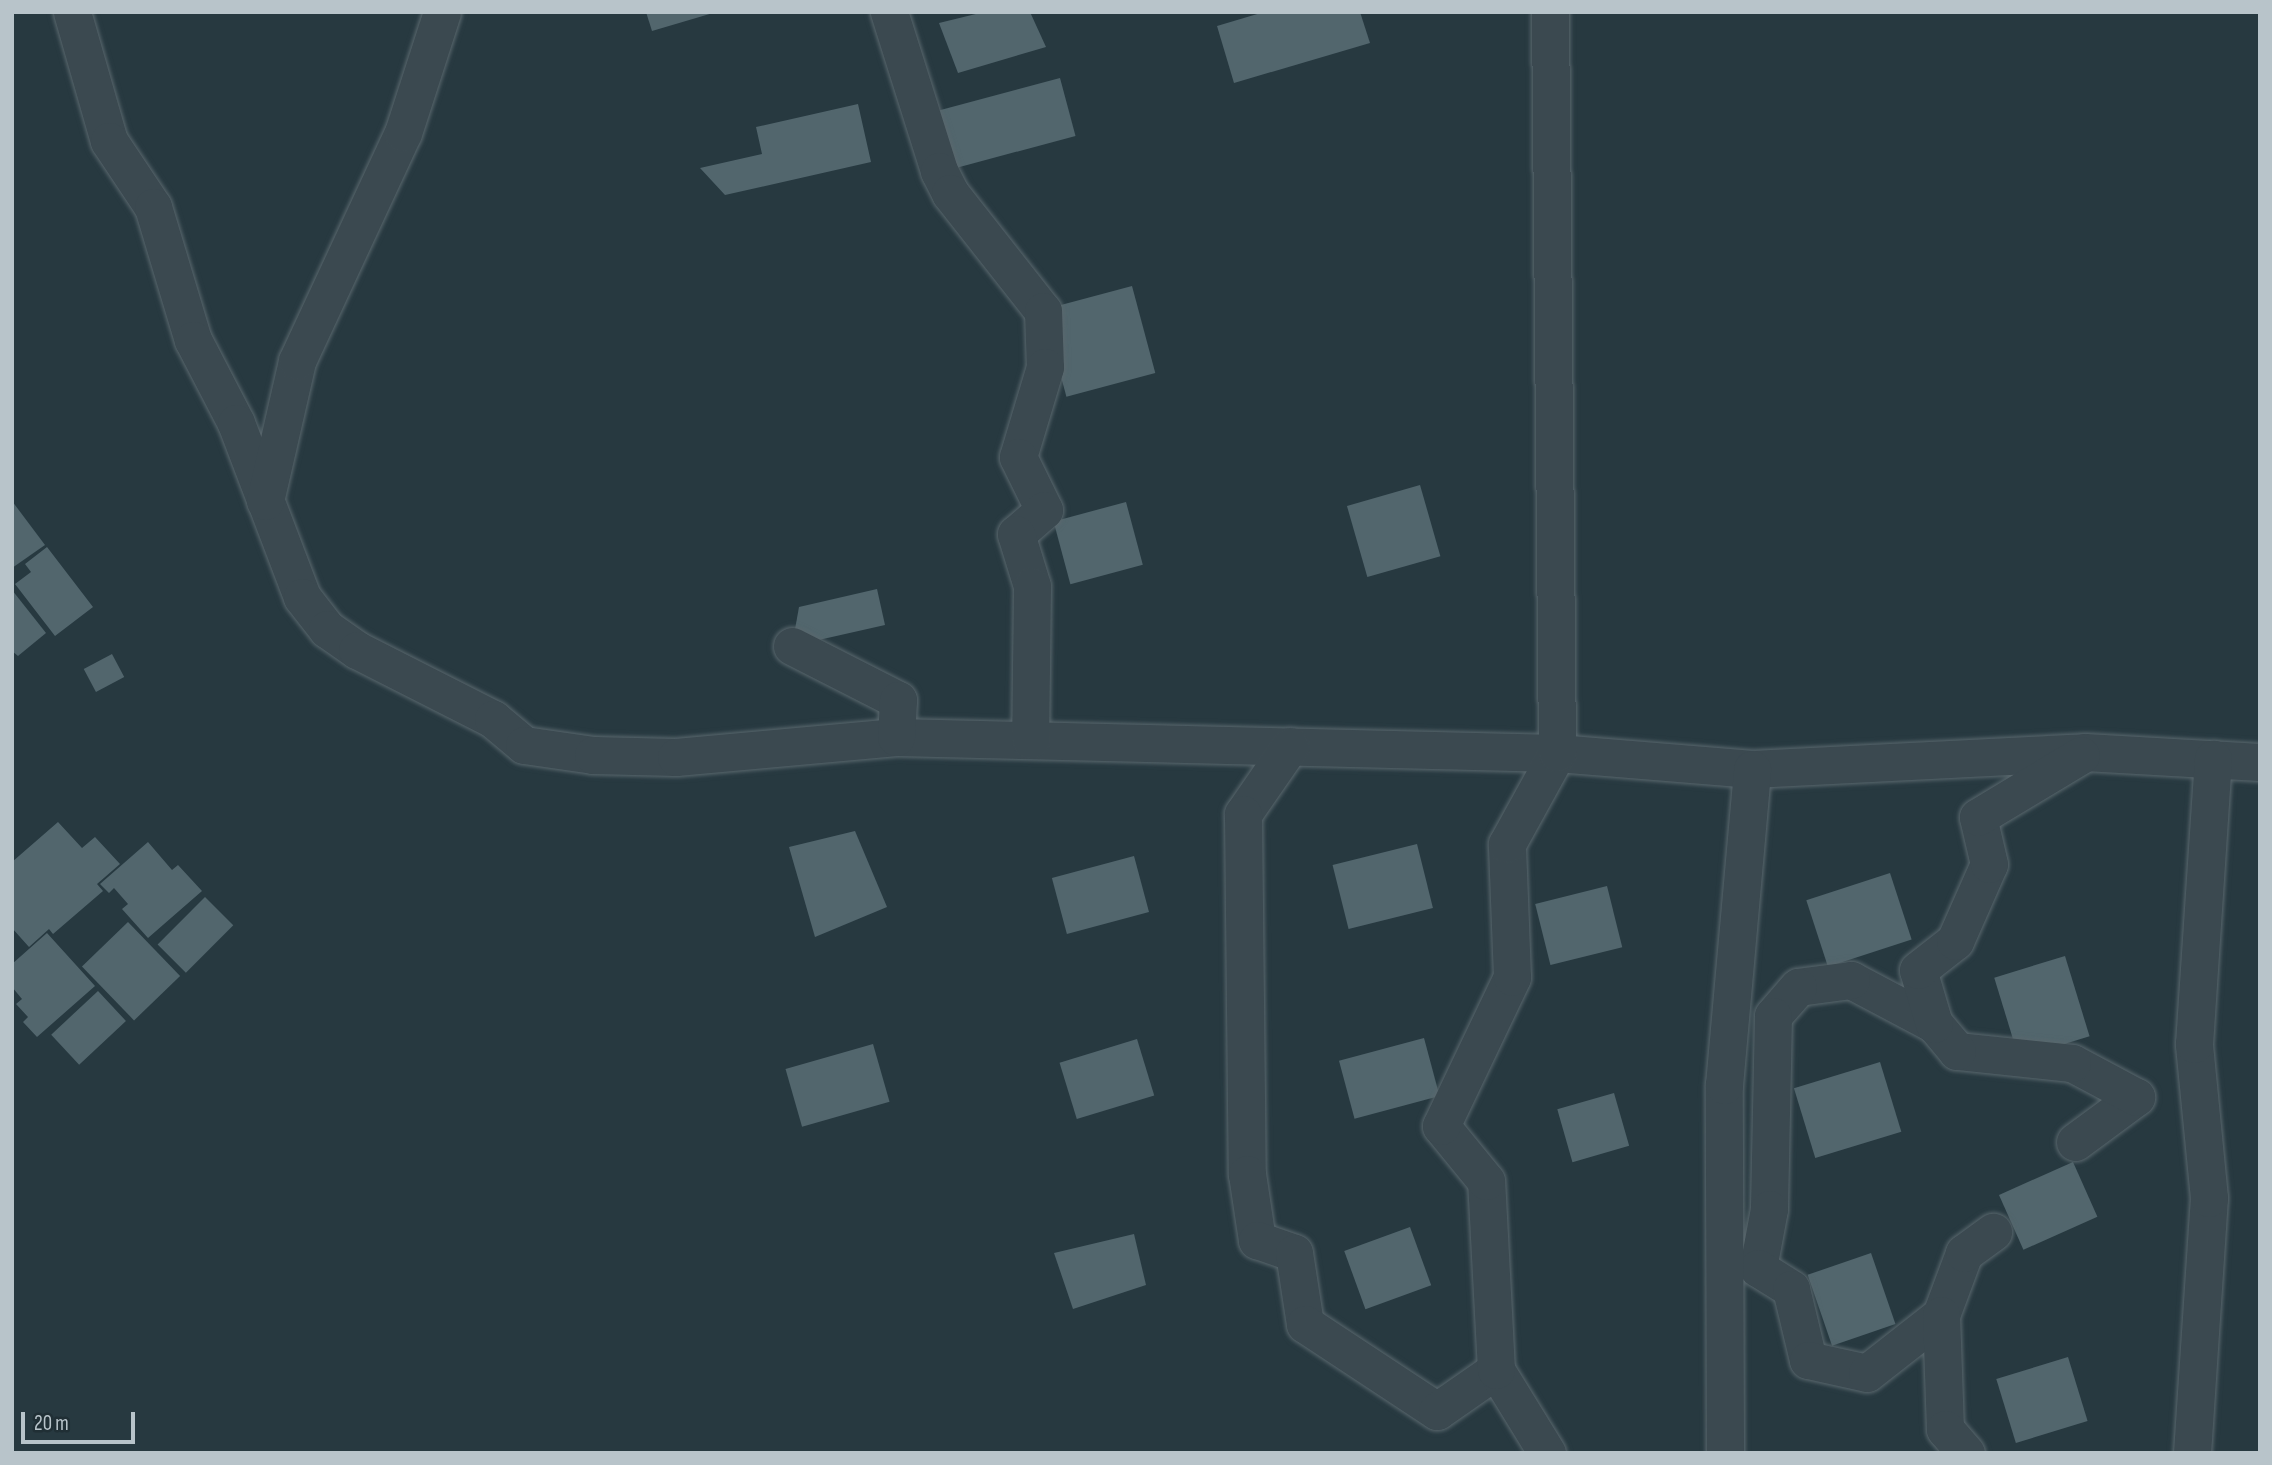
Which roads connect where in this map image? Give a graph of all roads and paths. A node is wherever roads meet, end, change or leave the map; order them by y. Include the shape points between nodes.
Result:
1 (72, 12) edge
2 (442, 12) edge
3 (889, 12) edge
4 (1549, 12) edge
5 (265, 501) junction
6 (792, 646) dead end
7 (896, 737) junction
8 (1030, 740) junction
9 (1290, 746) junction
10 (2085, 752) junction
11 (1557, 753) junction
12 (2213, 759) junction
13 (2260, 762) edge
14 (1752, 769) junction
15 (1934, 1024) junction
16 (2075, 1142) dead end
17 (1993, 1232) dead end
18 (1941, 1315) junction
19 (1496, 1370) junction
20 (1547, 1453) edge
21 (1724, 1453) edge
22 (1966, 1453) edge
23 (2192, 1453) edge

1 - 5 street via 109,141 153,207 192,340 236,423
2 - 5 street via 403,133 297,361
3 - 8 street via 950,193 1043,311 1045,367 1018,457 1044,510 1016,534 1032,586
4 - 11 street
5 - 7 street via 302,597 327,629 357,650 493,719 524,745 593,755 676,757
6 - 7 street via 898,699
7 - 8 street
8 - 9 street
9 - 11 street
9 - 19 street via 1243,814 1247,1174 1257,1240 1294,1253 1305,1324 1437,1411
10 - 12 street
10 - 14 street
10 - 15 street via 1978,817 1989,864 1955,941 1918,970
11 - 14 street
11 - 19 street via 1507,844 1512,977 1441,1126 1486,1181
12 - 13 street
12 - 23 street via 2194,1044 2209,1198
14 - 21 street via 1724,1085
15 - 16 street via 1957,1051 2072,1063 2136,1097
15 - 18 street via 1851,980 1798,987 1773,1016 1769,1209 1758,1268 1791,1289 1808,1360 1867,1373
17 - 18 street via 1964,1253
18 - 22 street via 1945,1429
19 - 20 street

